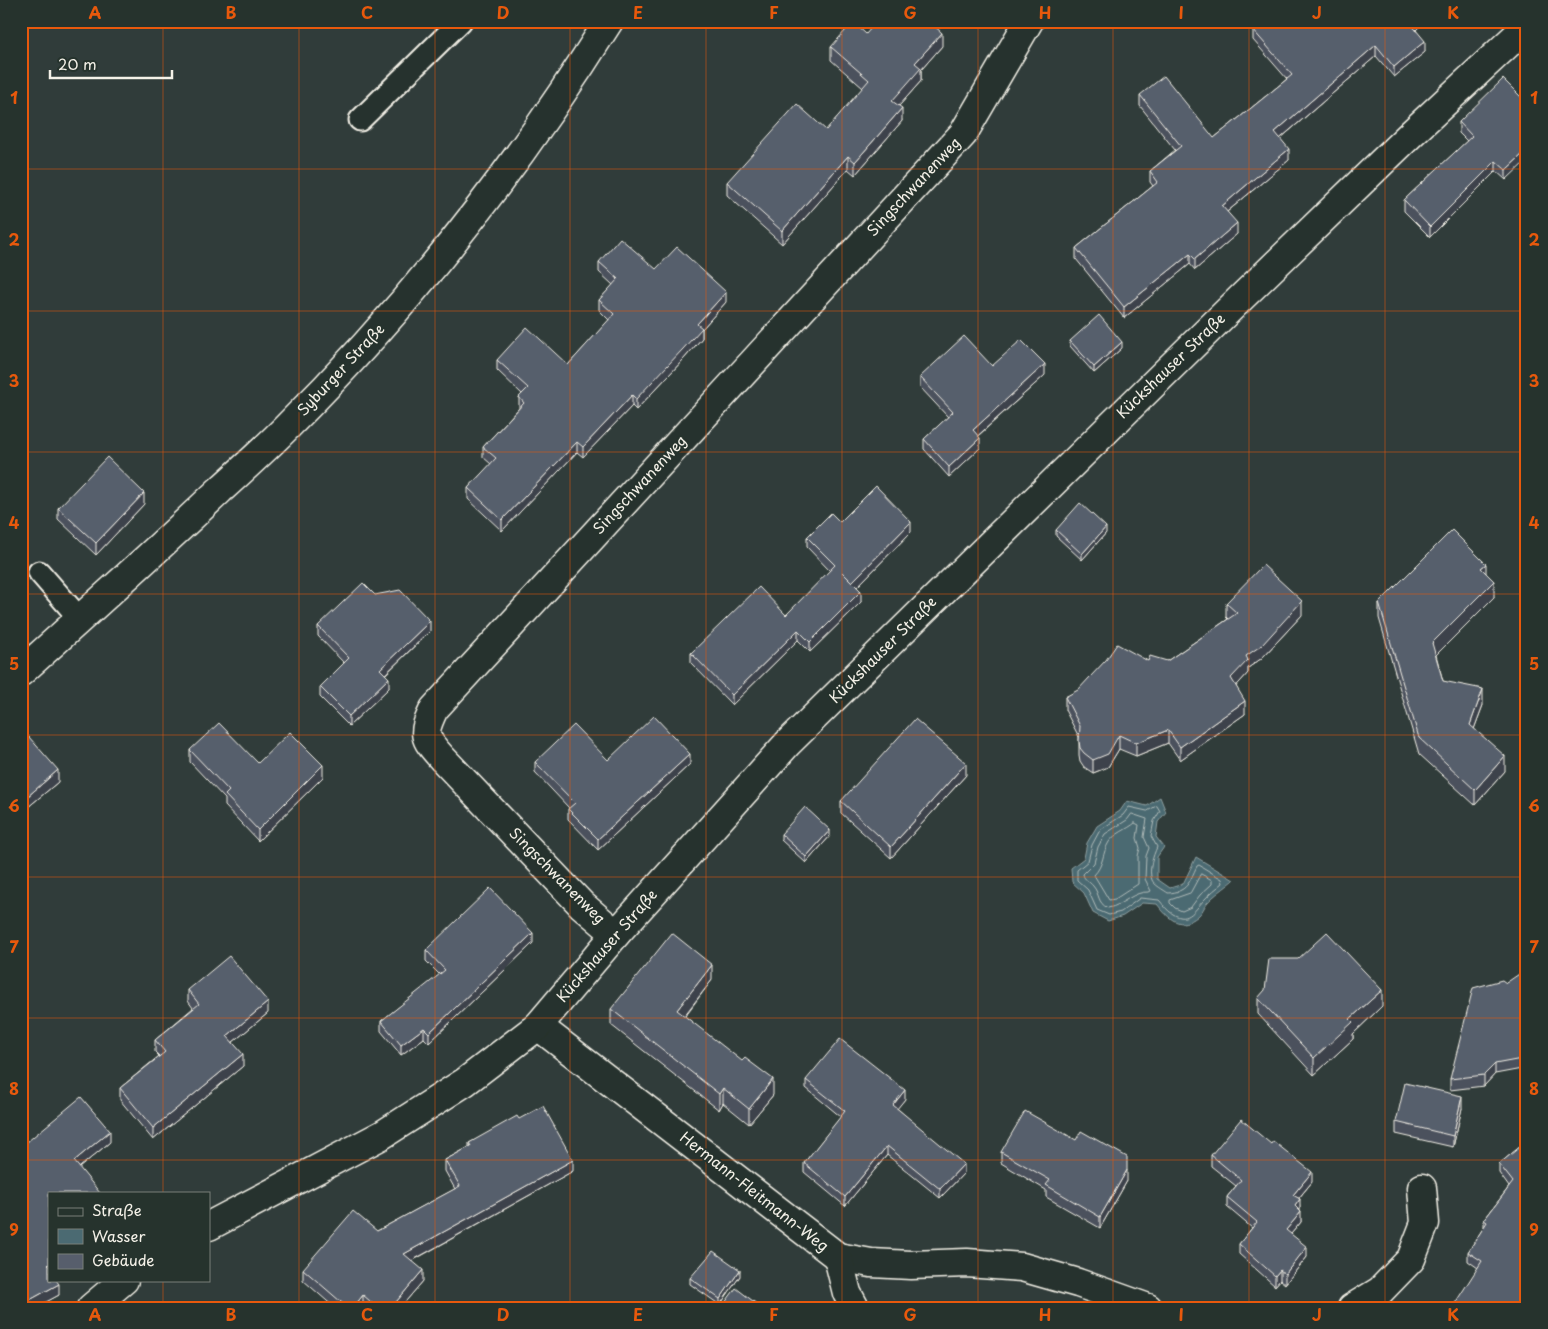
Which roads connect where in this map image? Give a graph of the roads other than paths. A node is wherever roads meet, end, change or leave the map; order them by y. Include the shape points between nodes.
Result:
1 (461, 21) edge
2 (609, 21) edge
3 (1029, 21) edge
4 (1527, 26) edge
5 (360, 120) dead end
6 (39, 572) dead end
7 (80, 619) junction
8 (21, 672) edge
9 (616, 934) junction
10 (538, 1026) junction
11 (1422, 1188) dead end
12 (210, 1225) edge
13 (838, 1257) junction
14 (122, 1282) edge
15 (91, 1308) edge
16 (855, 1308) edge
17 (1148, 1308) edge
18 (1352, 1308) edge

1 - 5 lane
2 - 7 street, Syburger Straße via 583,63 472,217 408,296 285,429
3 - 9 street, Singschwanenweg via 963,134 434,709 426,727 428,743 582,905
4 - 9 street, Kückshauser Straße via 1235,303 795,736
6 - 7 lane
7 - 8 street, Syburger Straße
9 - 10 street, Kückshauser Straße
10 - 12 street, Kückshauser Straße via 465,1082 382,1135
10 - 13 street, Hermann-Fleitmann-Weg
11 - 18 street via 1425,1223 1410,1259 1380,1291
13 - 16 street via 847,1294
13 - 17 street, Hermann-Fleitmann-Weg via 871,1263 967,1263 1022,1267
14 - 15 street

